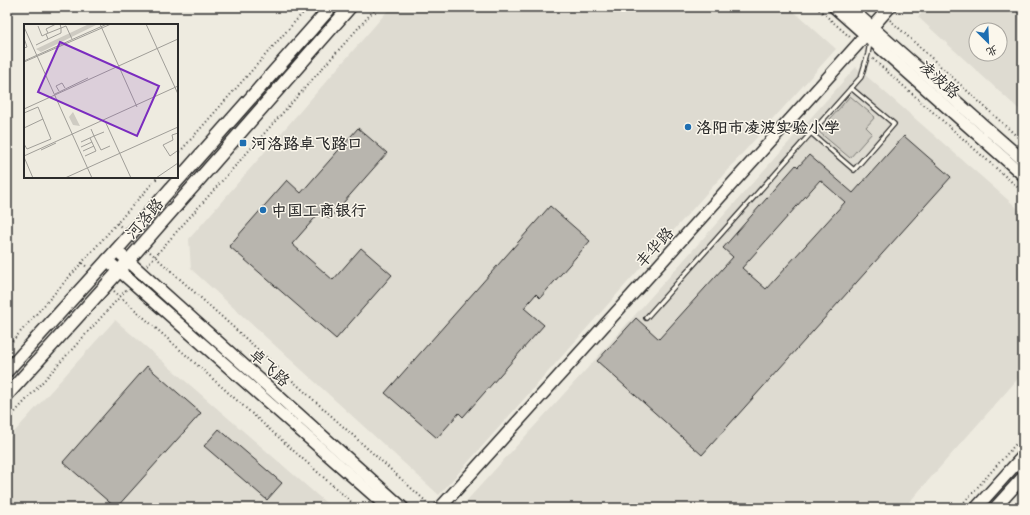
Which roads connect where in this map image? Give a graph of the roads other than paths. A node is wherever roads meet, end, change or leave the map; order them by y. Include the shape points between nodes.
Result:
1 (331, 7) edge
2 (350, 7) edge
3 (834, 7) edge
4 (849, 7) edge
5 (890, 7) edge
6 (898, 7) edge
7 (871, 33) junction
8 (851, 88) junction
9 (811, 133) junction
10 (1023, 160) edge
11 (1023, 175) edge
12 (116, 250) junction
13 (107, 260) junction
14 (128, 261) junction
15 (119, 270) junction
16 (646, 318) dead end
17 (7, 371) edge
18 (7, 395) edge
19 (1023, 456) edge
20 (1023, 477) edge
21 (388, 508) edge
22 (403, 508) edge
23 (440, 508) edge
24 (449, 508) edge
25 (976, 508) edge
26 (995, 508) edge

1 - 12 main road, 河洛路
2 - 14 main road, 河洛路
3 - 7 street, 凌波路
4 - 7 street, 凌波路
5 - 7 street, 丰华路
6 - 7 street, 丰华路
7 - 8 lane via 861,77
7 - 10 street, 凌波路
7 - 11 street, 凌波路
7 - 23 street, 丰华路 via 858,44
7 - 24 street, 丰华路 via 863,49
8 - 9 lane
8 - 9 lane via 894,124 854,170
9 - 16 lane
12 - 13 main road, 河洛路
12 - 14 street, 卓飞路
13 - 15 street, 卓飞路
13 - 17 main road, 河洛路
14 - 15 main road, 河洛路
14 - 22 street, 卓飞路
15 - 18 main road, 河洛路
15 - 21 street, 卓飞路
19 - 25 street
20 - 26 street

